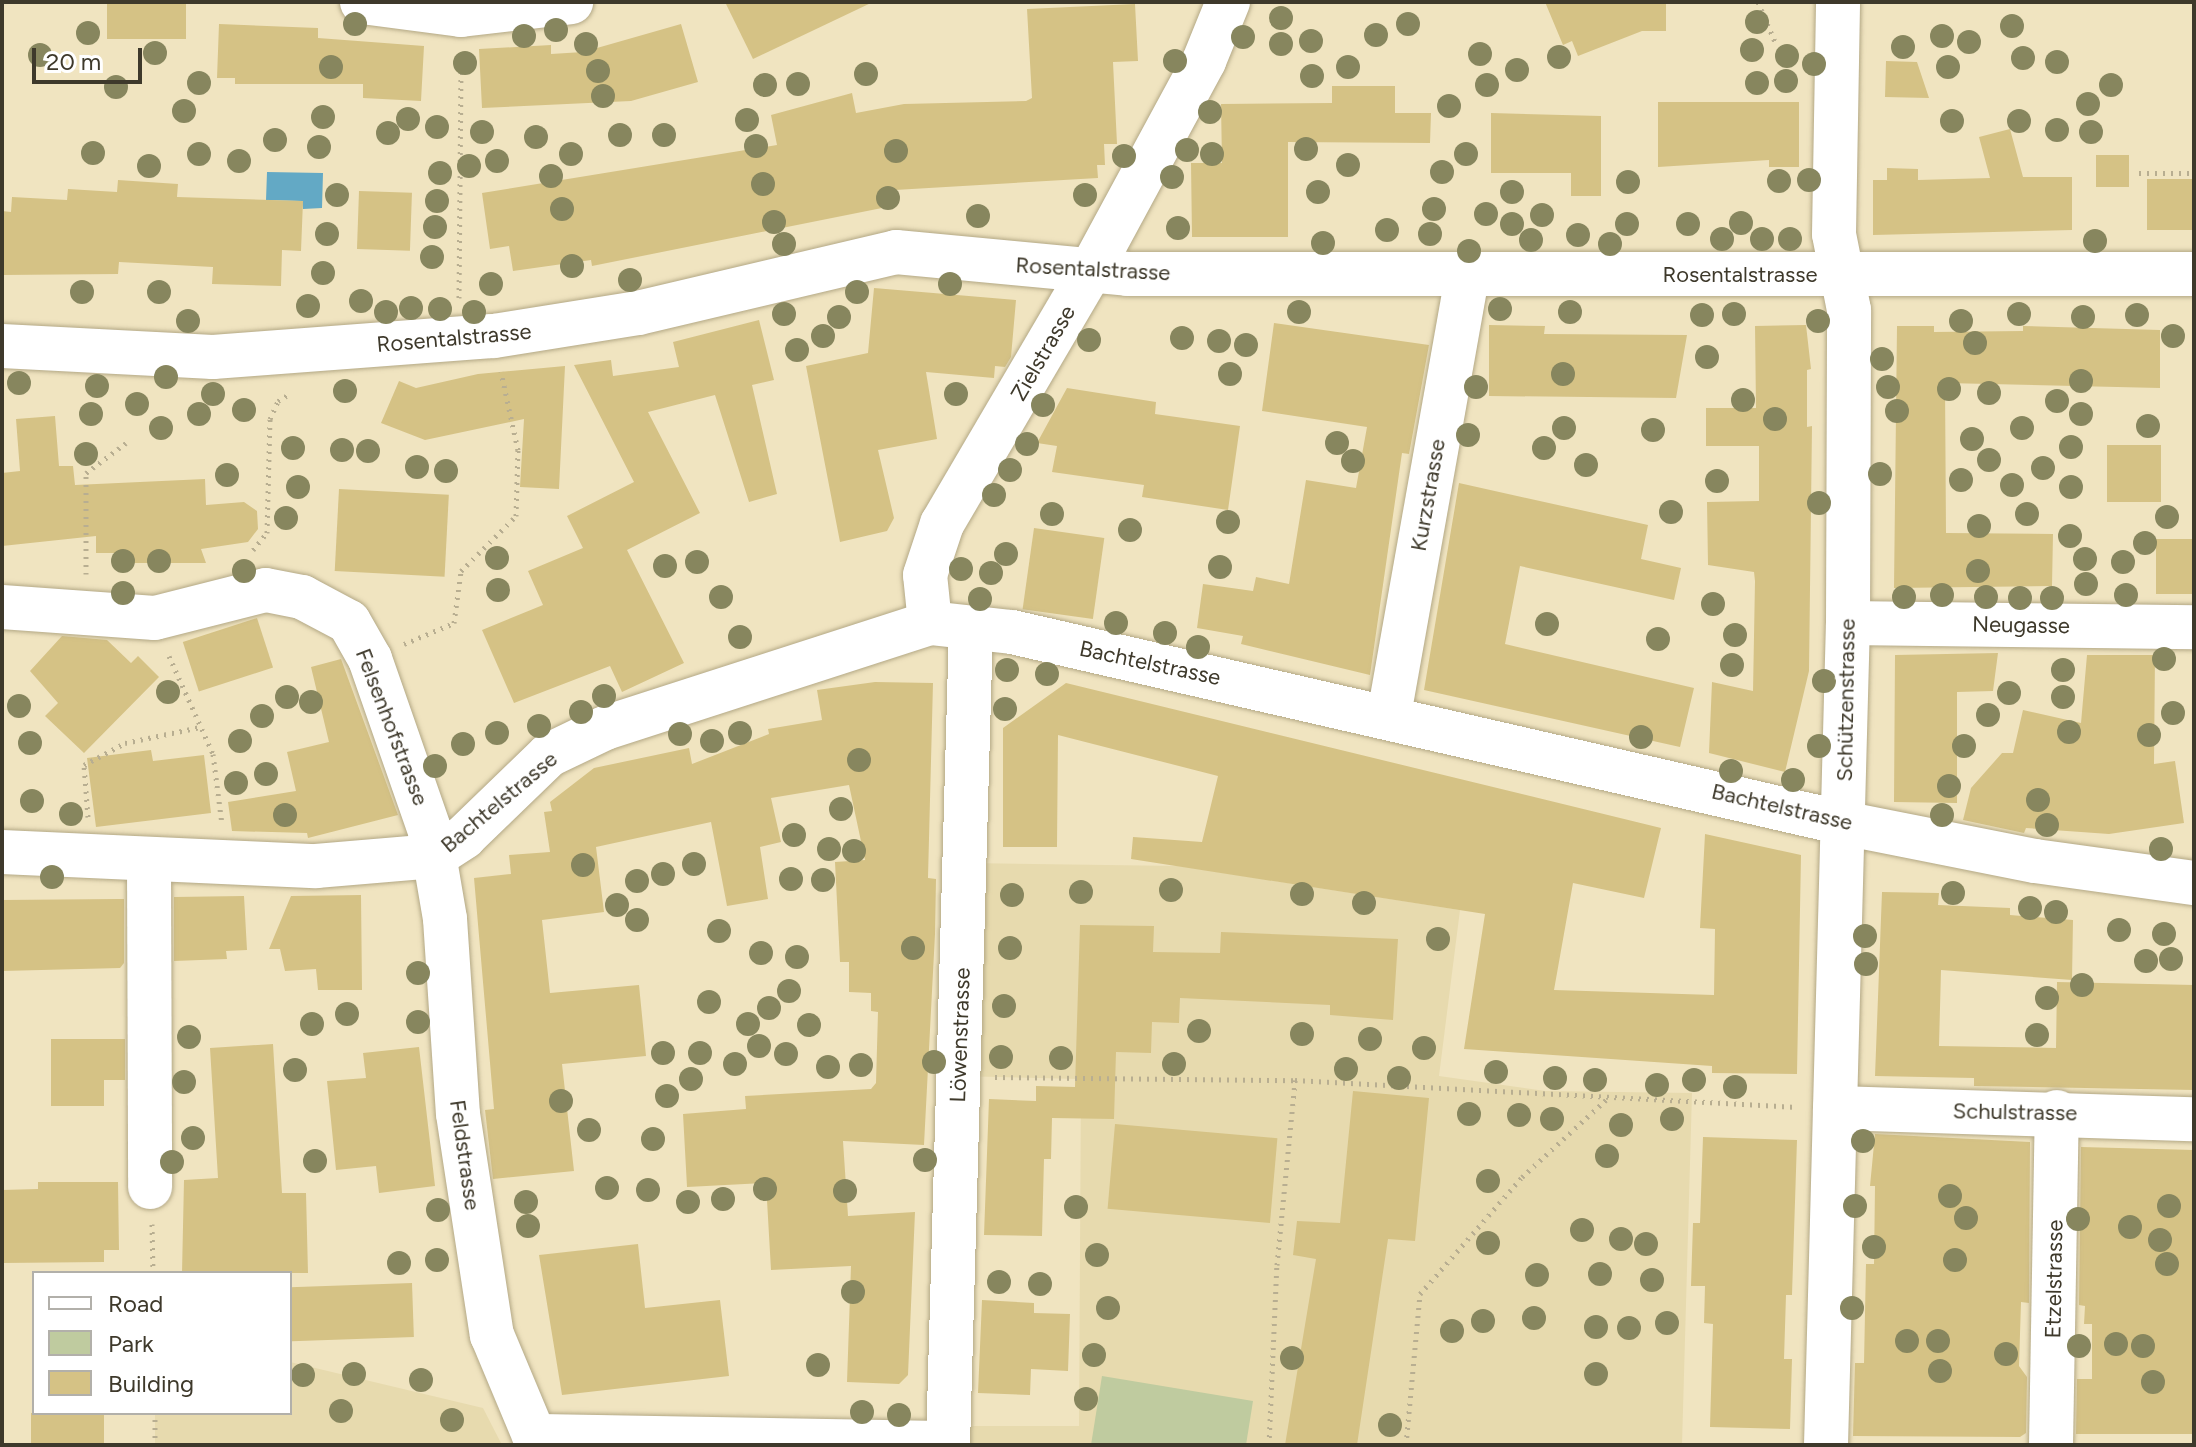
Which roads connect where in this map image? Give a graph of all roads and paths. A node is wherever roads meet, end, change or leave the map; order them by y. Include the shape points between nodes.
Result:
1 (362, 2) edge
2 (571, 2) edge
3 (1228, 2) edge
4 (1758, 2) edge
5 (1838, 4) dead end
6 (461, 15) junction
7 (1776, 44) dead end
8 (2139, 173) dead end
9 (2194, 173) edge
10 (1090, 272) junction
11 (1842, 274) junction
12 (2194, 274) edge
13 (1467, 275) junction
14 (476, 338) junction
15 (2, 346) edge
16 (302, 388) dead end
17 (126, 443) dead end
18 (248, 557) dead end
19 (72, 575) dead end
20 (86, 575) junction
21 (99, 575) dead end
22 (2, 607) edge
23 (155, 618) junction
24 (1848, 623) junction
25 (950, 626) junction
26 (2194, 627) edge
27 (370, 659) junction
28 (1389, 715) junction
29 (200, 727) junction
30 (1843, 823) junction
31 (89, 830) dead end
32 (223, 833) dead end
33 (2, 852) edge
34 (435, 856) junction
35 (149, 863) junction
36 (2194, 883) edge
37 (958, 1076) junction
38 (1295, 1080) junction
39 (1609, 1098) junction
40 (1835, 1108) junction
41 (2057, 1112) junction
42 (2194, 1119) edge
43 (150, 1187) joint
44 (153, 1271) edge
45 (155, 1415) edge
46 (536, 1441) edge
47 (948, 1444) edge
48 (155, 1445) edge
49 (1269, 1445) edge
50 (1406, 1445) edge
51 (1826, 1445) edge
52 (2051, 1445) edge

1 - 6 street
2 - 6 street
3 - 10 street, Zielstrasse via 1204,61
4 - 7 path
5 - 11 street, Schützenstrasse via 1834,234
6 - 14 path
8 - 9 path
10 - 13 street, Rosentalstrasse
10 - 14 street, Rosentalstrasse via 896,252 638,313
10 - 25 street, Zielstrasse via 942,524 925,575
11 - 12 street, Rosentalstrasse
11 - 13 street, Rosentalstrasse
11 - 24 street, Schützenstrasse via 1849,310
13 - 28 street, Kurzstrasse
14 - 15 street, Rosentalstrasse via 213,357
14 - 27 path via 518,450 516,516 461,571 454,623
16 - 18 path via 272,409 267,533
17 - 20 path via 86,473
19 - 20 path
20 - 21 path
22 - 23 street, Felsenhofstrasse
23 - 27 street, Felsenhofstrasse via 266,590 302,597 349,622
23 - 29 path
24 - 26 street, Neugasse
24 - 30 street, Schützenstrasse
25 - 28 street, Bachtelstrasse via 1012,632
25 - 34 street, Bachtelstrasse via 605,728 549,755 464,837
25 - 37 street, Löwenstrasse
27 - 34 street, Felsenhofstrasse
28 - 30 street, Bachtelstrasse
29 - 31 path via 125,743 84,765
29 - 32 path via 213,754
30 - 36 street, Bachtelstrasse via 2035,861
30 - 40 street, Schützenstrasse
33 - 35 street, Bachtelstrasse
34 - 35 street, Bachtelstrasse via 316,866
34 - 46 street, Feldstrasse via 445,919 458,1114 492,1335
35 - 43 street
37 - 38 path
37 - 47 street, Löwenstrasse
38 - 39 path
38 - 49 path via 1277,1265
39 - 40 path
39 - 50 path via 1522,1177 1420,1294
40 - 41 street, Schulstrasse
40 - 51 street, Schützenstrasse
41 - 42 street, Schulstrasse
41 - 52 street, Etzelstrasse
43 - 44 path
45 - 48 path
46 - 47 street, Löwenstrasse

